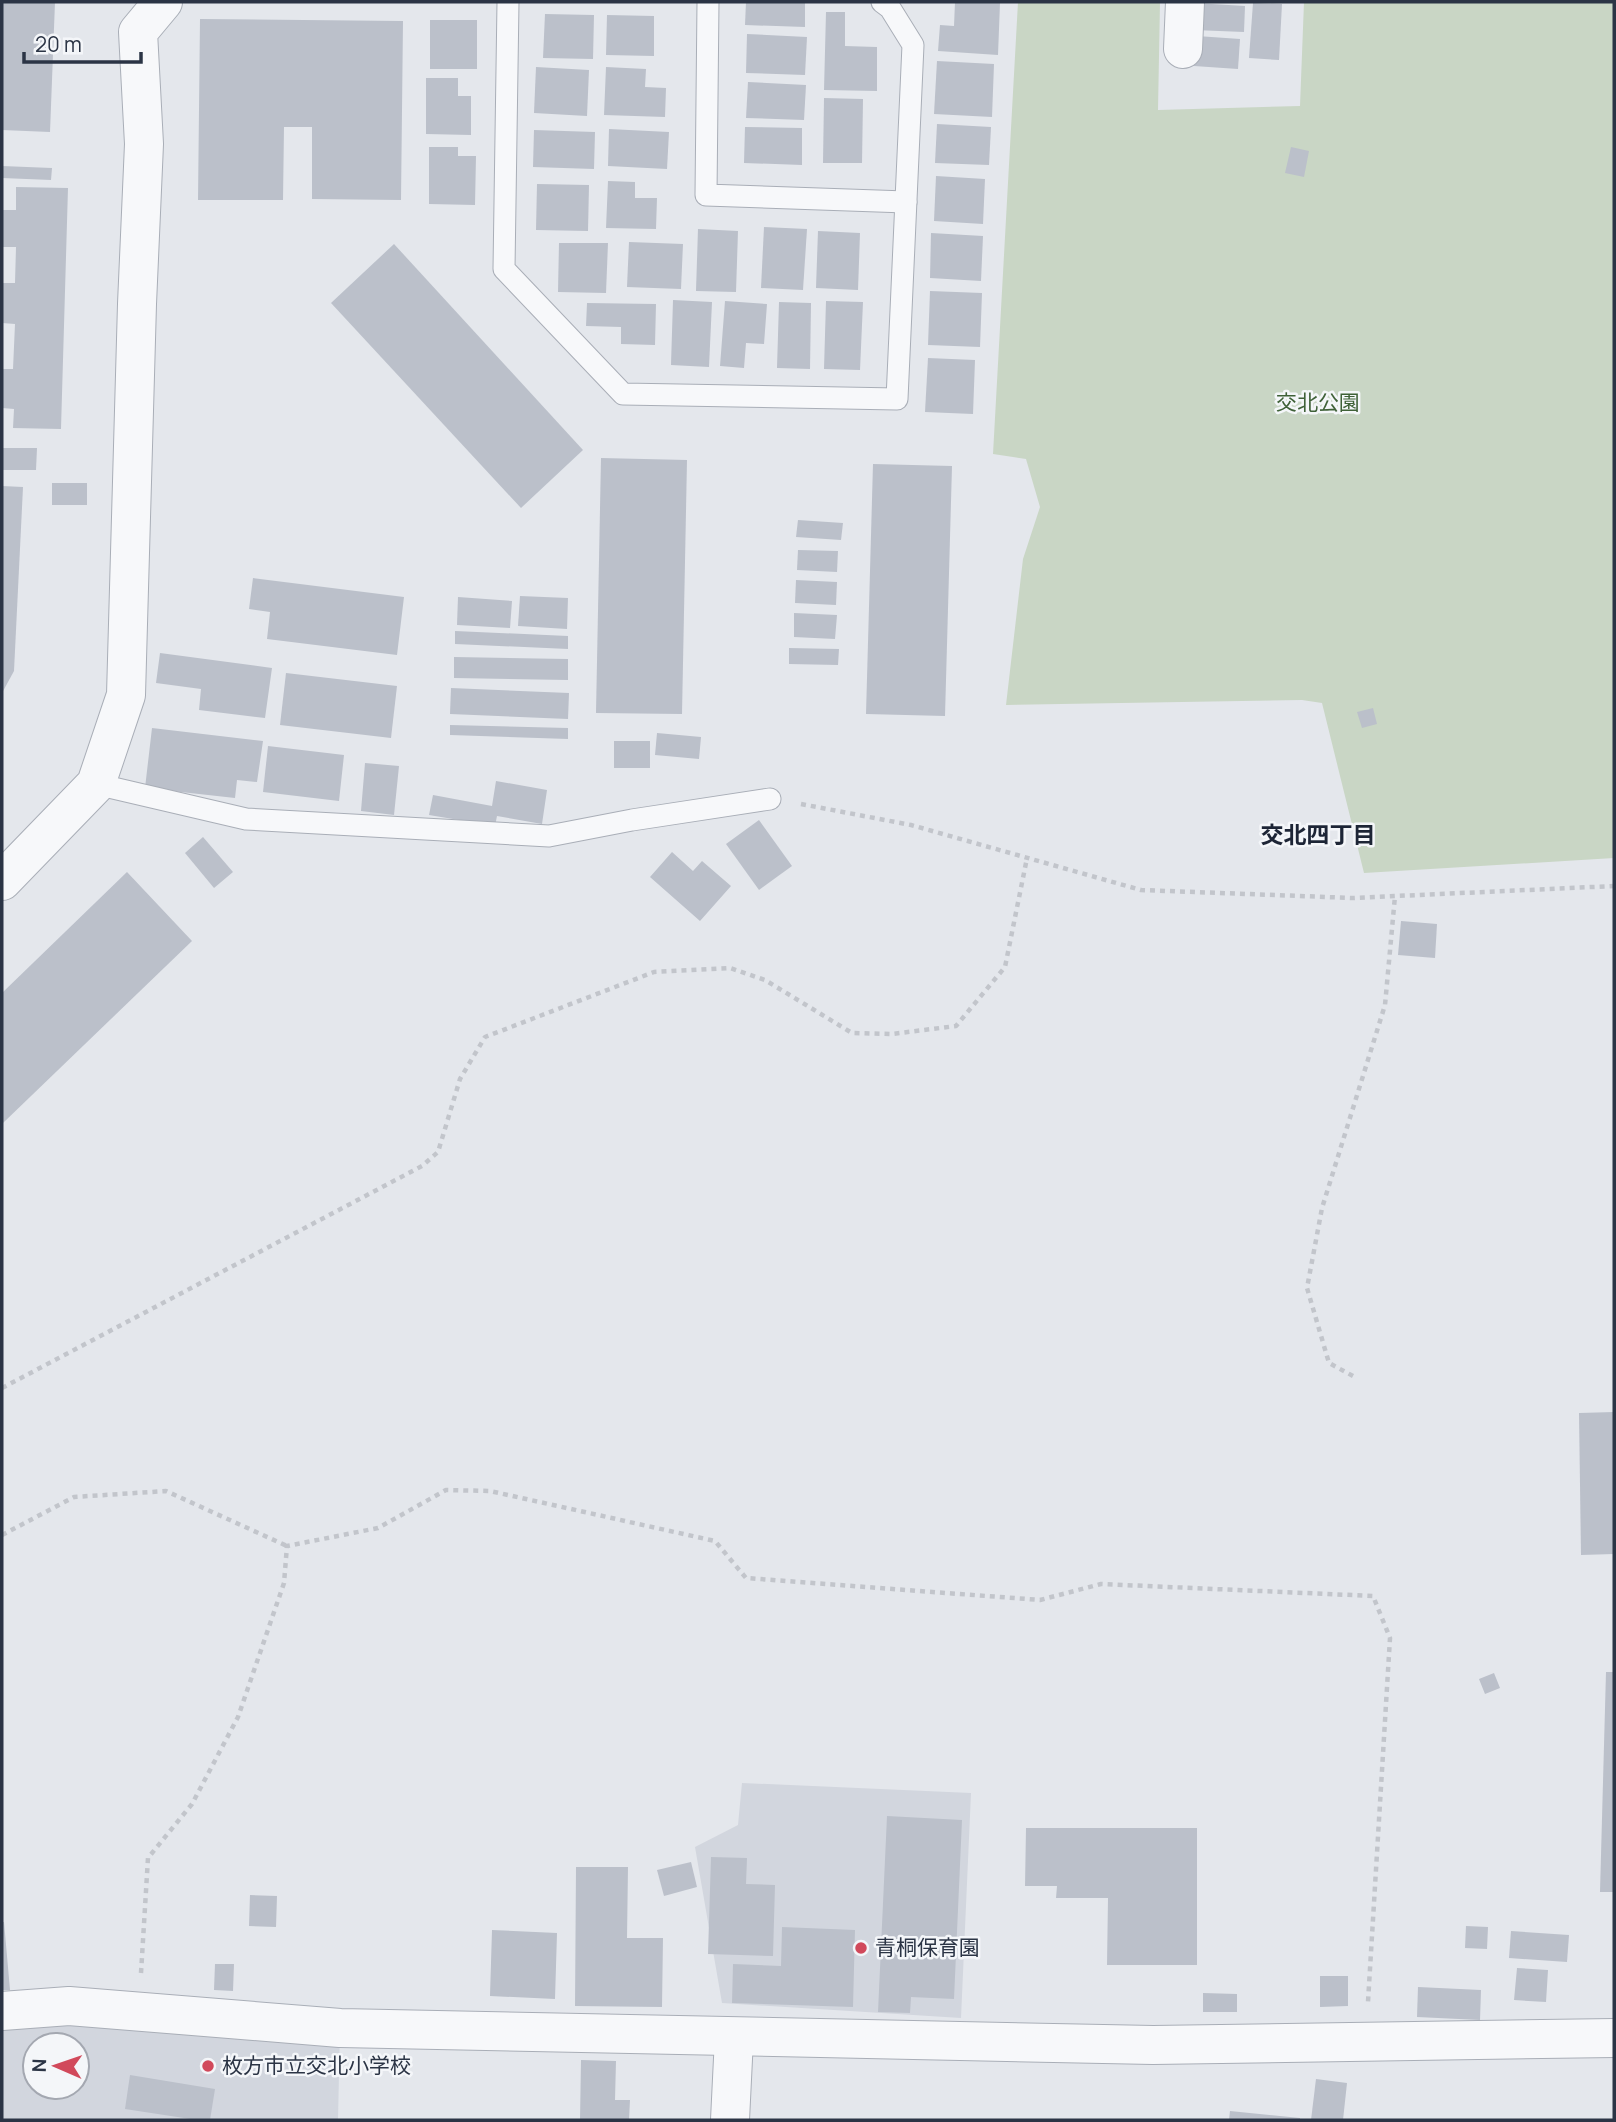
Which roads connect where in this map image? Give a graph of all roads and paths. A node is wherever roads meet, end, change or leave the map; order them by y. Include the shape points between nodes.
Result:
1 (163, 2) edge
2 (508, 2) edge
3 (708, 2) edge
4 (882, 2) edge
5 (1185, 2) edge
6 (1183, 49) dead end
7 (906, 202) junction
8 (96, 784) junction
9 (770, 799) joint
10 (1027, 858) junction
11 (2, 881) edge
12 (1614, 886) edge
13 (1395, 896) junction
14 (1353, 1376) dead end
15 (2, 1388) edge
16 (2, 1535) edge
17 (287, 1546) junction
18 (2, 2011) edge
19 (138, 2012) junction
20 (734, 2038) junction
21 (1614, 2038) edge
22 (1366, 2041) junction
23 (730, 2120) edge

1 - 8 street via 138,32 144,144 126,695
2 - 7 lane via 504,269 623,394 897,399
3 - 7 lane via 706,195
4 - 7 lane via 913,45
5 - 6 street
8 - 9 lane via 246,819 549,836
8 - 11 street
9 - 10 path via 911,825
10 - 13 path via 1141,890
10 - 15 path via 1005,967 956,1026 892,1034 852,1033 765,979 730,968 654,972 485,1037 460,1079 438,1152 422,1166
12 - 13 path
13 - 14 path via 1385,1005 1322,1208 1307,1288 1329,1363
16 - 17 path via 74,1496 166,1491
17 - 19 path via 284,1583 238,1717 192,1804 148,1858
17 - 22 path via 378,1528 446,1490 490,1491 715,1541 746,1578 1040,1600 1101,1584 1373,1596 1390,1637
18 - 19 street via 69,2006
19 - 20 street via 302,2027
20 - 22 street via 1153,2045
20 - 23 street
21 - 22 street

